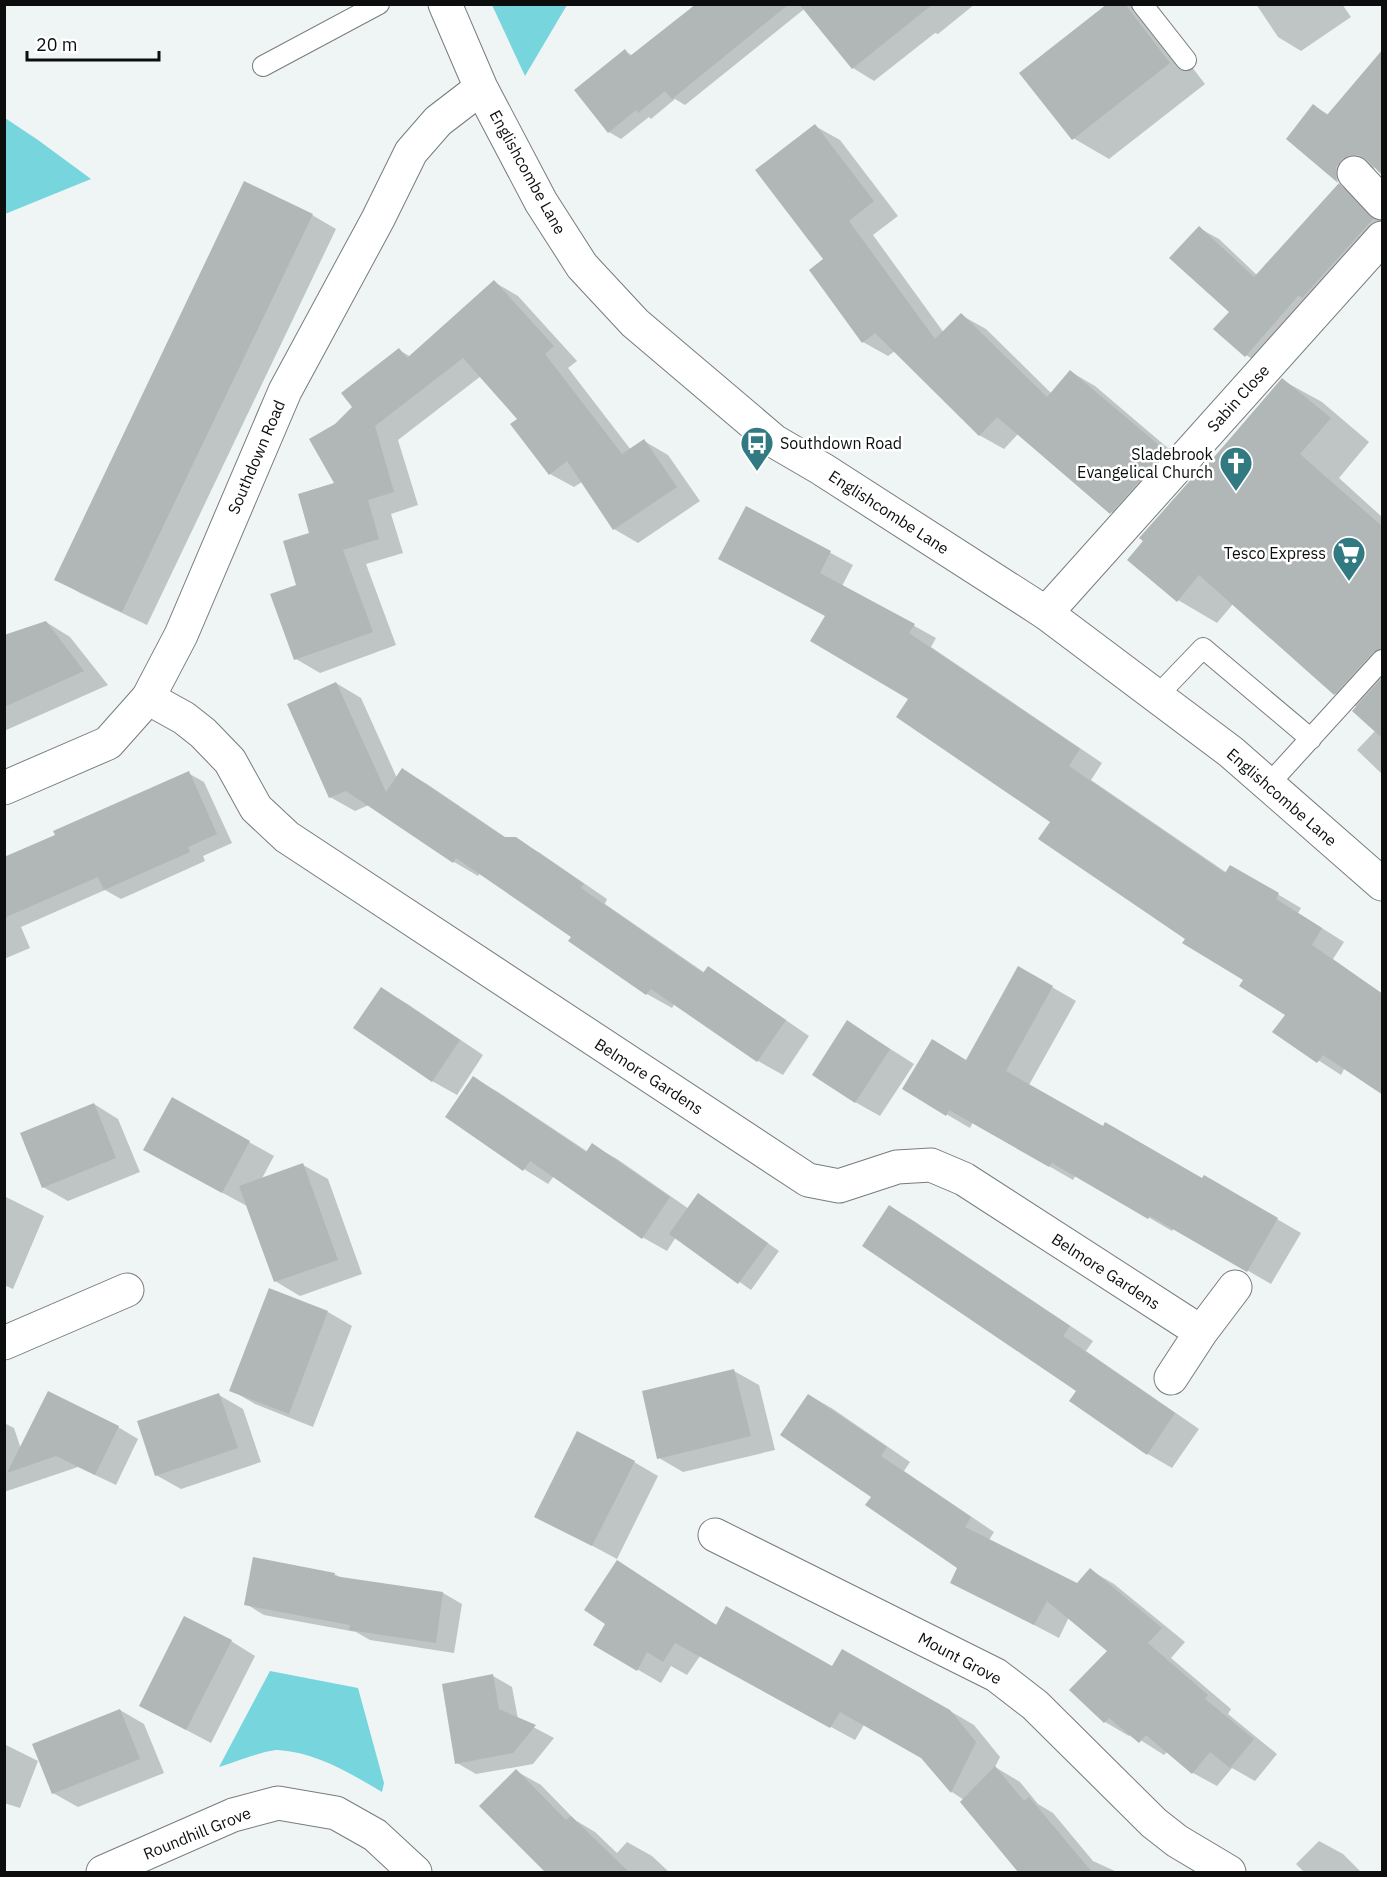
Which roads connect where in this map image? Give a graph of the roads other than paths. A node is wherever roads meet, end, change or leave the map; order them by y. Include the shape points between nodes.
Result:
1 (379, 4) edge
2 (445, 4) edge
3 (1142, 4) edge
4 (1186, 60) dead end
5 (263, 66) dead end
6 (481, 88) junction
7 (1354, 173) dead end
8 (1383, 203) edge
9 (1383, 238) edge
10 (1046, 613) junction
11 (1383, 660) edge
12 (1157, 696) junction
13 (148, 698) junction
14 (1311, 738) junction
15 (1269, 784) junction
16 (4, 788) edge
17 (1383, 884) edge
18 (1235, 1287) dead end
19 (127, 1290) dead end
20 (1201, 1332) junction
21 (4, 1343) edge
22 (1171, 1378) dead end
23 (715, 1535) dead end
24 (118, 1869) edge
25 (415, 1872) edge
26 (1229, 1872) edge

1 - 5 lane
2 - 6 street, Englishcombe Lane
3 - 4 lane
6 - 10 street, Englishcombe Lane via 541,202 582,266 635,324 774,441
6 - 13 street, Southdown Road via 438,121 411,152 285,391 181,635
7 - 8 street
9 - 10 street, Sabin Close
10 - 12 street, Englishcombe Lane
11 - 14 lane
12 - 14 lane via 1203,648
12 - 15 street, Englishcombe Lane
13 - 16 street, Southdown Road via 108,742
13 - 20 street, Belmore Gardens via 203,733 230,761 256,807 287,837 808,1180 839,1186 897,1167 931,1165 964,1179
14 - 15 lane
15 - 17 street, Englishcombe Lane
18 - 20 street
19 - 21 street
20 - 22 street
23 - 26 street, Mount Grove via 996,1675 1035,1705 1154,1823
24 - 25 street, Roundhill Grove via 233,1815 278,1803 336,1813 375,1835

